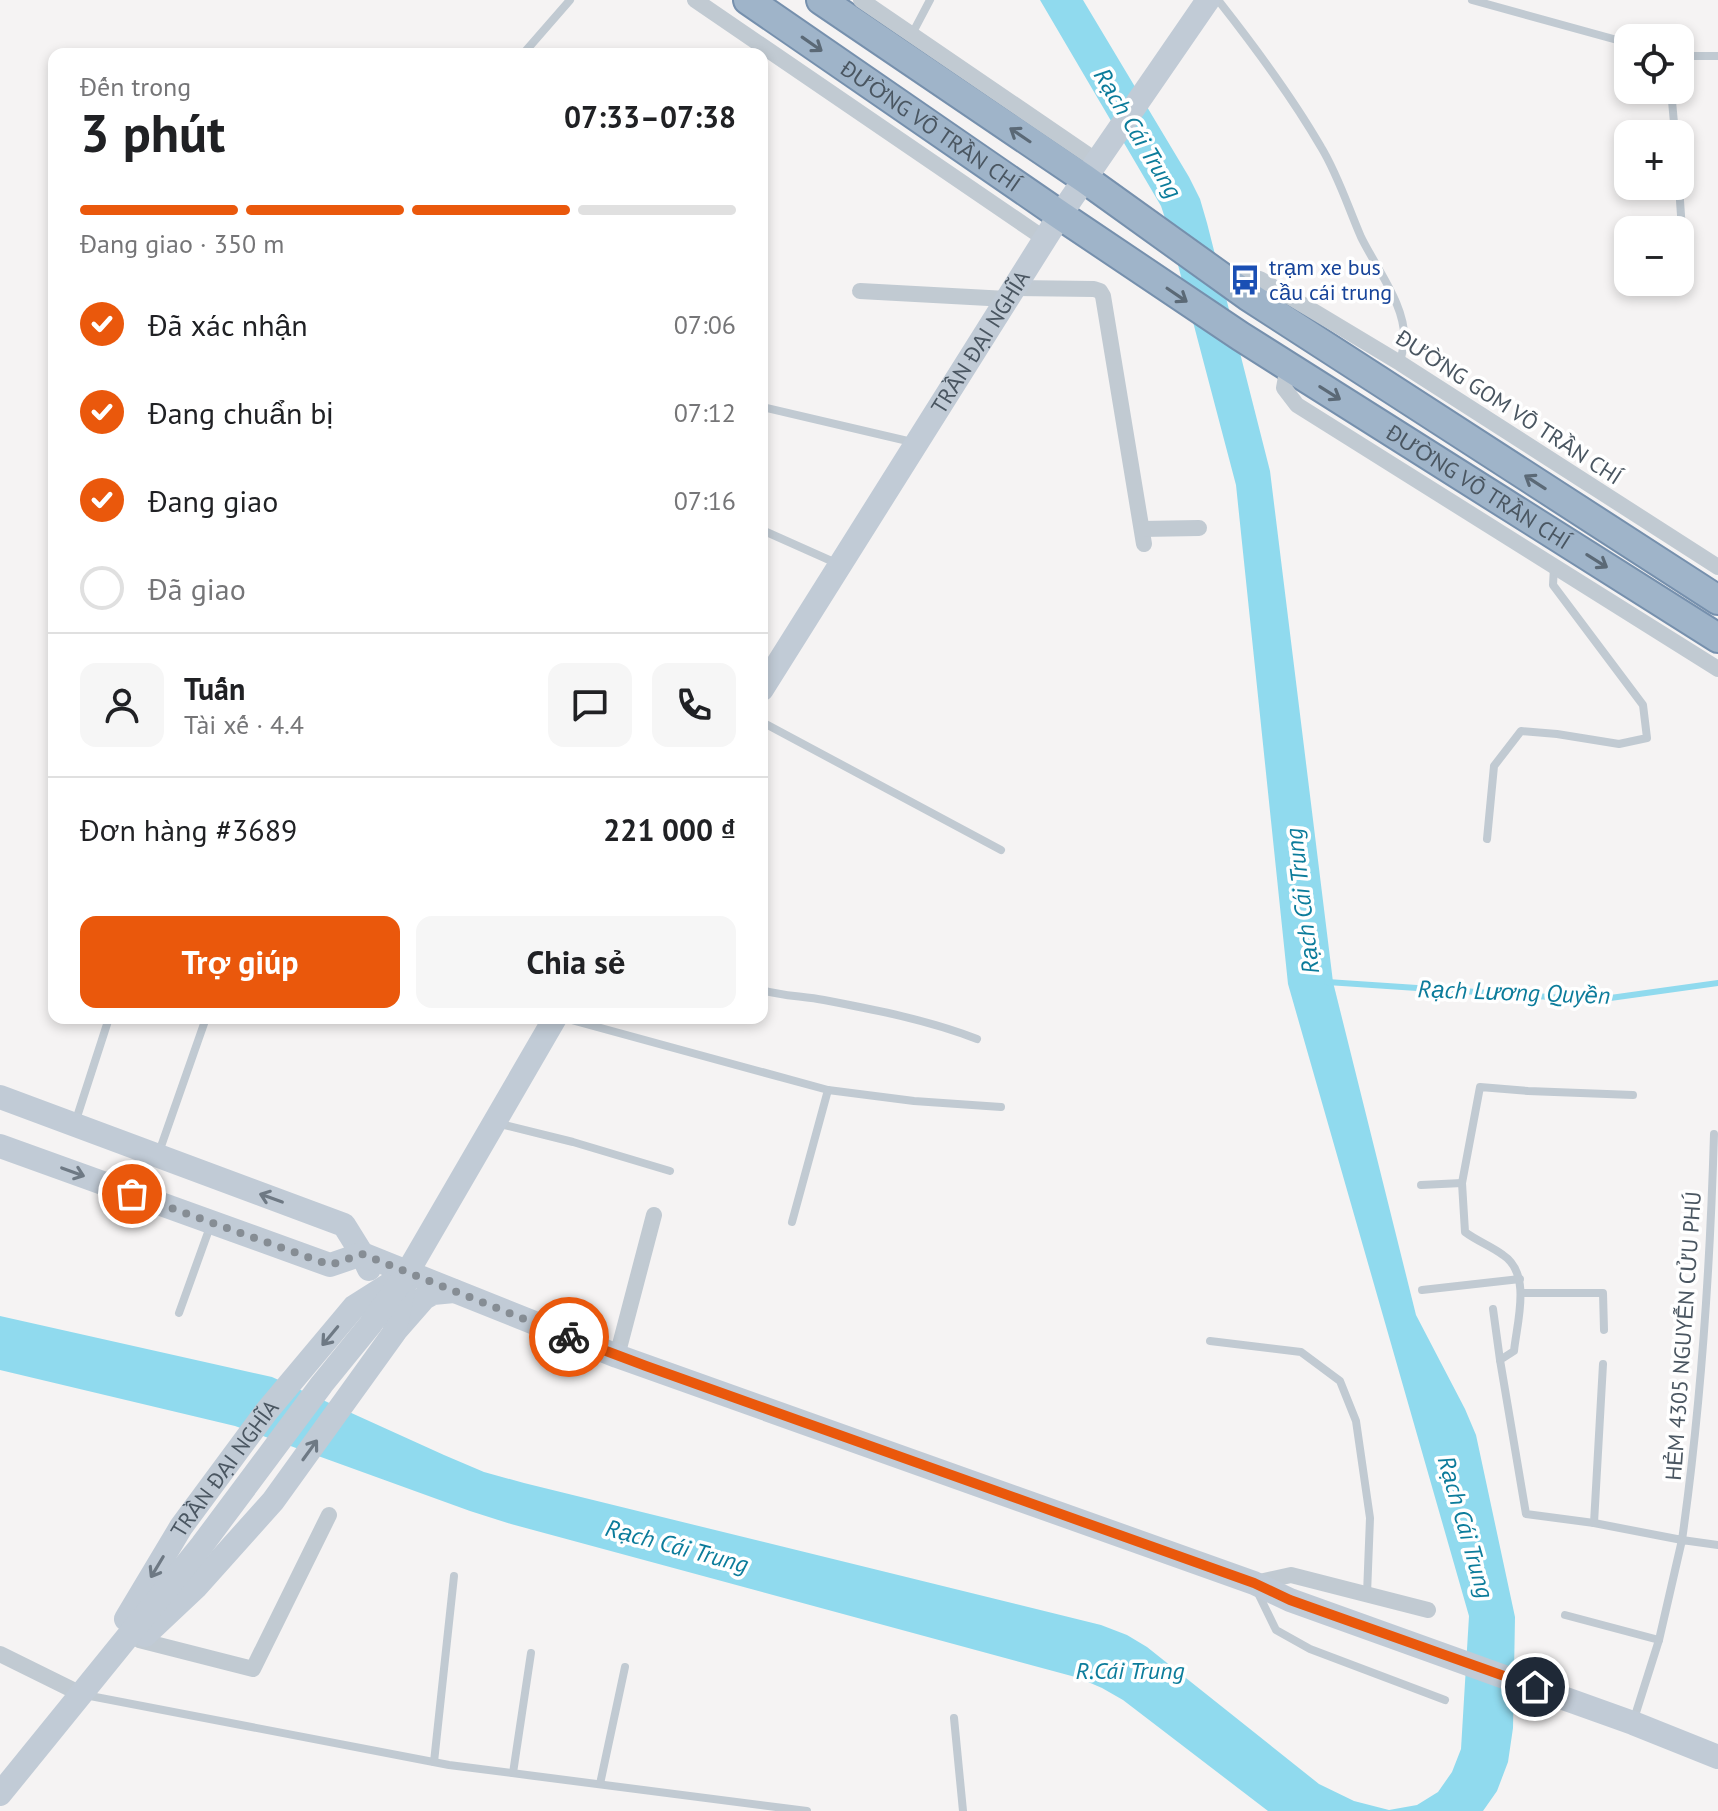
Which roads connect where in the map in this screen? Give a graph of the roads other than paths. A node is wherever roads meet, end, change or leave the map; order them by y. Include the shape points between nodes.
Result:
1 (570, 0) edge
2 (695, 0) edge
3 (748, 0) edge
4 (821, 0) edge
5 (861, 0) edge
6 (930, 0) edge
7 (1208, 0) edge
8 (1218, 0) edge
9 (1472, 0) edge
10 (1614, 39) edge
11 (906, 45) junction
12 (528, 48) edge
13 (1694, 56) edge
14 (1718, 56) edge
15 (1096, 163) junction
16 (1053, 227) junction
17 (1239, 289) junction
18 (860, 291) dead end
19 (1011, 293) junction
20 (1400, 363) junction
21 (1288, 366) junction
22 (768, 408) edge
23 (917, 443) junction
24 (1199, 528) dead end
25 (768, 533) edge
26 (840, 565) junction
27 (1554, 566) junction
28 (1718, 567) edge
29 (1718, 600) edge
30 (1718, 638) edge
31 (1718, 669) edge
32 (768, 679) edge
33 (768, 725) edge
34 (1487, 839) dead end
35 (1001, 850) dead end
36 (768, 992) edge
37 (107, 1024) edge
38 (204, 1024) edge
39 (552, 1024) edge
40 (586, 1024) edge
41 (977, 1039) dead end
42 (828, 1090) junction
43 (1633, 1095) dead end
44 (0, 1097) edge
45 (1001, 1107) dead end
46 (496, 1123) junction
47 (75, 1124) junction
48 (1714, 1134) dead end
49 (0, 1146) edge
50 (158, 1156) junction
51 (670, 1171) dead end
52 (1462, 1183) junction
53 (1421, 1185) dead end
54 (654, 1215) dead end
55 (211, 1222) junction
56 (792, 1222) dead end
57 (362, 1254) junction
58 (407, 1273) junction
59 (1520, 1279) junction
60 (1422, 1290) dead end
61 (454, 1291) junction
62 (1521, 1293) junction
63 (354, 1307) junction
64 (1493, 1309) dead end
65 (179, 1313) dead end
66 (1604, 1330) dead end
67 (394, 1333) junction
68 (1210, 1341) dead end
69 (617, 1356) junction
70 (1500, 1360) junction
71 (1603, 1364) dead end
72 (329, 1515) dead end
73 (1594, 1523) junction
74 (1682, 1540) junction
75 (1718, 1545) edge
76 (454, 1576) dead end
77 (1254, 1583) junction
78 (1367, 1594) junction
79 (1428, 1610) dead end
80 (1565, 1615) dead end
81 (139, 1640) junction
82 (1659, 1640) junction
83 (531, 1653) dead end
84 (0, 1654) edge
85 (625, 1667) dead end
86 (81, 1694) junction
87 (1445, 1700) dead end
88 (954, 1718) dead end
89 (1633, 1723) junction
90 (1718, 1757) edge
91 (434, 1762) junction
92 (513, 1773) junction
93 (600, 1784) junction
94 (0, 1794) edge
95 (807, 1811) edge
96 (963, 1811) edge

1 - 12 lane
2 - 16 street
3 -> 16 highway, ĐƯỜNG VÕ TRẦN CHÍ
4 - 11 highway, ĐƯỜNG VÕ TRẦN CHÍ
5 - 11 street
6 - 11 lane
7 - 15 main road, TRẦN ĐẠI NGHĨA
8 - 20 lane via 1274,74 1340,183 1396,303 1404,344
9 - 10 lane
11 - 15 highway, ĐƯỜNG VÕ TRẦN CHÍ
13 - 14 lane
15 - 16 main road, TRẦN ĐẠI NGHĨA
15 - 17 highway, ĐƯỜNG VÕ TRẦN CHÍ via 1139,217
16 - 19 main road, TRẦN ĐẠI NGHĨA
16 -> 21 highway, ĐƯỜNG VÕ TRẦN CHÍ via 1115,253
17 - 20 street, ĐƯỜNG GOM VÕ TRẦN CHÍ via 1245,276 1256,278
29 -> 17 highway, ĐƯỜNG VÕ TRẦN CHÍ
18 - 19 street
19 - 23 main road, TRẦN ĐẠI NGHĨA
19 - 24 street via 1100,291 1143,537
20 - 28 street, ĐƯỜNG GOM VÕ TRẦN CHÍ
21 - 27 street via 1284,388 1297,405
21 -> 30 highway, ĐƯỜNG VÕ TRẦN CHÍ
22 - 23 lane
23 - 26 main road, TRẦN ĐẠI NGHĨA
25 - 26 lane
26 - 32 main road, TRẦN ĐẠI NGHĨA
27 - 31 street
27 - 34 lane via 1553,585 1643,705 1647,738 1619,744 1521,731 1494,766
33 - 35 lane
36 - 41 lane via 923,1021
37 - 47 lane
38 - 50 lane
39 - 46 main road, TRẦN ĐẠI NGHĨA
40 - 42 lane
42 - 45 lane
42 - 56 lane
43 - 52 lane via 1480,1087
44 - 47 main road
46 - 51 lane
46 - 58 main road, TRẦN ĐẠI NGHĨA
47 - 50 main road
48 - 74 lane, HẺM 4305 NGUYỄN CỬU PHÚ via 1701,1365
49 -> 55 main road
57 -> 50 main road via 344,1225
52 - 53 lane
52 - 59 lane via 1465,1232 1510,1260
54 - 69 street
55 - 57 main road via 330,1265
55 - 65 lane
57 - 58 main road
57 - 63 main road via 369,1279
58 - 61 main road
58 - 63 main road, TRẦN ĐẠI NGHĨA
58 - 67 main road, TRẦN ĐẠI NGHĨA
58 - 86 main road, TRẦN ĐẠI NGHĨA via 202,1545
59 - 60 lane
59 - 62 lane
61 - 67 main road via 424,1298
61 - 69 main road
62 - 66 lane via 1603,1293
62 - 70 lane via 1514,1351
63 -> 86 main road, TRẦN ĐẠI NGHĨA via 266,1412 181,1527
64 - 70 lane
81 -> 67 main road, TRẦN ĐẠI NGHĨA via 196,1587 273,1501
68 - 78 lane via 1301,1352 1340,1381 1356,1421 1370,1518
69 - 77 main road
70 - 73 lane via 1526,1514
71 - 73 lane
72 - 81 street via 253,1669
73 - 74 lane
74 - 75 lane
74 - 82 lane, HẺM 4305 NGUYỄN CỬU PHÚ
76 - 91 lane
77 - 78 street via 1291,1575
77 - 87 lane via 1276,1630 1310,1649
77 - 89 main road
78 - 79 street
80 - 82 lane
81 - 86 main road, TRẦN ĐẠI NGHĨA
82 - 89 lane, HẺM 4305 NGUYỄN CỬU PHÚ
83 - 92 lane
84 - 86 street
85 - 93 lane
86 - 91 lane
86 - 94 main road, TRẦN ĐẠI NGHĨA
88 - 96 lane
89 - 90 main road
91 - 92 lane
92 - 93 lane
93 - 95 lane

